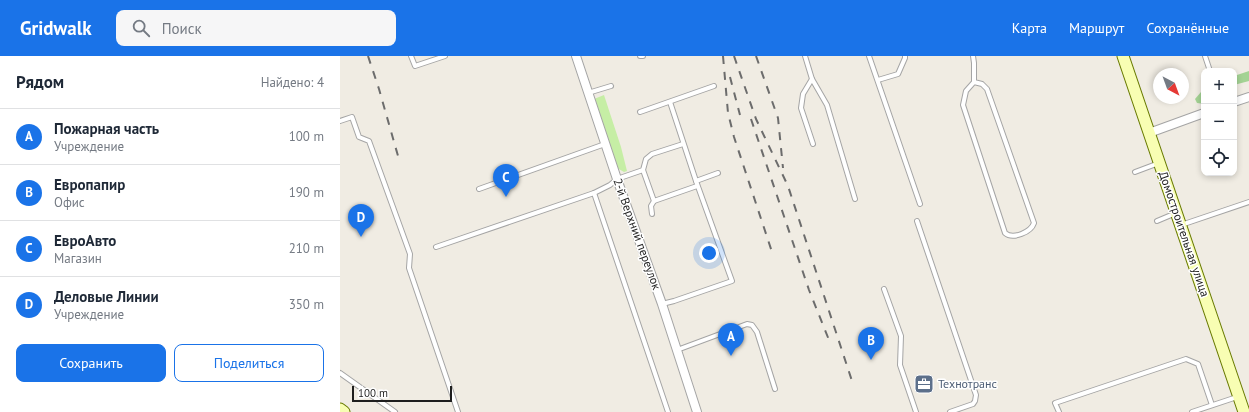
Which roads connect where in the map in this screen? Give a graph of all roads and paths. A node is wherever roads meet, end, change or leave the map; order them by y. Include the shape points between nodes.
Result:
1 (411, 56) edge
2 (443, 56) edge
3 (576, 56) edge
4 (805, 56) edge
5 (869, 56) edge
6 (905, 56) edge
7 (973, 56) edge
8 (1123, 56) edge
9 (1205, 56) edge
10 (1209, 68) edge
11 (812, 79) junction
12 (878, 80) junction
13 (974, 82) junction
14 (611, 86) dead end
15 (714, 86) dead end
16 (588, 94) junction
17 (1249, 97) edge
18 (1237, 101) edge
19 (670, 102) junction
20 (640, 112) dead end
21 (1201, 114) edge
22 (340, 121) edge
23 (1149, 132) junction
24 (605, 144) junction
25 (683, 144) junction
26 (813, 144) dead end
27 (1160, 163) junction
28 (643, 170) junction
29 (1135, 172) dead end
30 (718, 173) dead end
31 (617, 179) junction
32 (697, 183) junction
33 (479, 189) dead end
34 (594, 193) junction
35 (855, 199) dead end
36 (654, 201) junction
37 (1249, 202) edge
38 (920, 204) dead end
39 (1177, 213) junction
40 (652, 214) dead end
41 (917, 221) dead end
42 (1157, 221) dead end
43 (1181, 225) junction
44 (436, 247) dead end
45 (884, 289) dead end
46 (662, 304) junction
47 (677, 350) junction
48 (340, 373) edge
49 (775, 389) dead end
50 (1239, 396) junction
51 (1212, 405) junction
52 (340, 409) edge
53 (344, 412) edge
54 (395, 412) edge
55 (458, 412) edge
56 (668, 412) edge
57 (697, 412) edge
58 (916, 412) edge
59 (950, 412) edge
60 (1059, 412) edge
61 (1192, 412) edge
62 (1244, 412) edge

1 - 2 lane via 415,66
3 - 16 street, 2-й Верхний переулок
4 - 11 lane
5 - 12 lane
6 - 12 lane via 898,74
7 - 13 lane
8 - 23 street, Домостроительная улица
9 - 10 lane
11 - 26 lane via 804,94 801,108
11 - 35 lane via 827,105
12 - 38 lane
13 - 13 lane via 966,91 963,106 1005,233 1012,236 1028,230 1034,222 986,89 982,84
14 - 16 lane
15 - 19 lane
16 - 24 street, 2-й Верхний переулок
17 - 18 street
19 - 20 lane
19 - 25 lane
21 - 23 street
22 - 55 lane via 352,117 359,137 369,141 410,254 408,268
23 - 27 street, Домостроительная улица
24 - 31 street, 2-й Верхний переулок
24 - 33 lane
25 - 28 lane via 652,154 646,159
25 - 32 lane
27 - 29 lane
27 - 39 street, Домостроительная улица
28 - 31 lane
28 - 36 lane
30 - 32 lane
31 - 34 lane
31 - 46 street, 2-й Верхний переулок
32 - 36 lane
32 - 46 lane via 732,281
34 - 44 lane
34 - 56 lane
36 - 40 lane
37 - 43 lane
39 - 42 lane
39 - 43 street, Домостроительная улица
41 - 59 lane via 976,395 973,404
43 - 50 street, Домостроительная улица
45 - 58 lane via 900,336 900,365
46 - 47 street, 2-й Верхний переулок
47 - 49 lane via 747,324 752,325 757,332
47 - 57 street, 2-й Верхний переулок
48 - 54 lane
50 - 51 lane
50 - 62 street, Домостроительная улица
51 - 60 lane via 1198,364 1186,359 1055,403
51 - 61 lane
52 - 53 street

